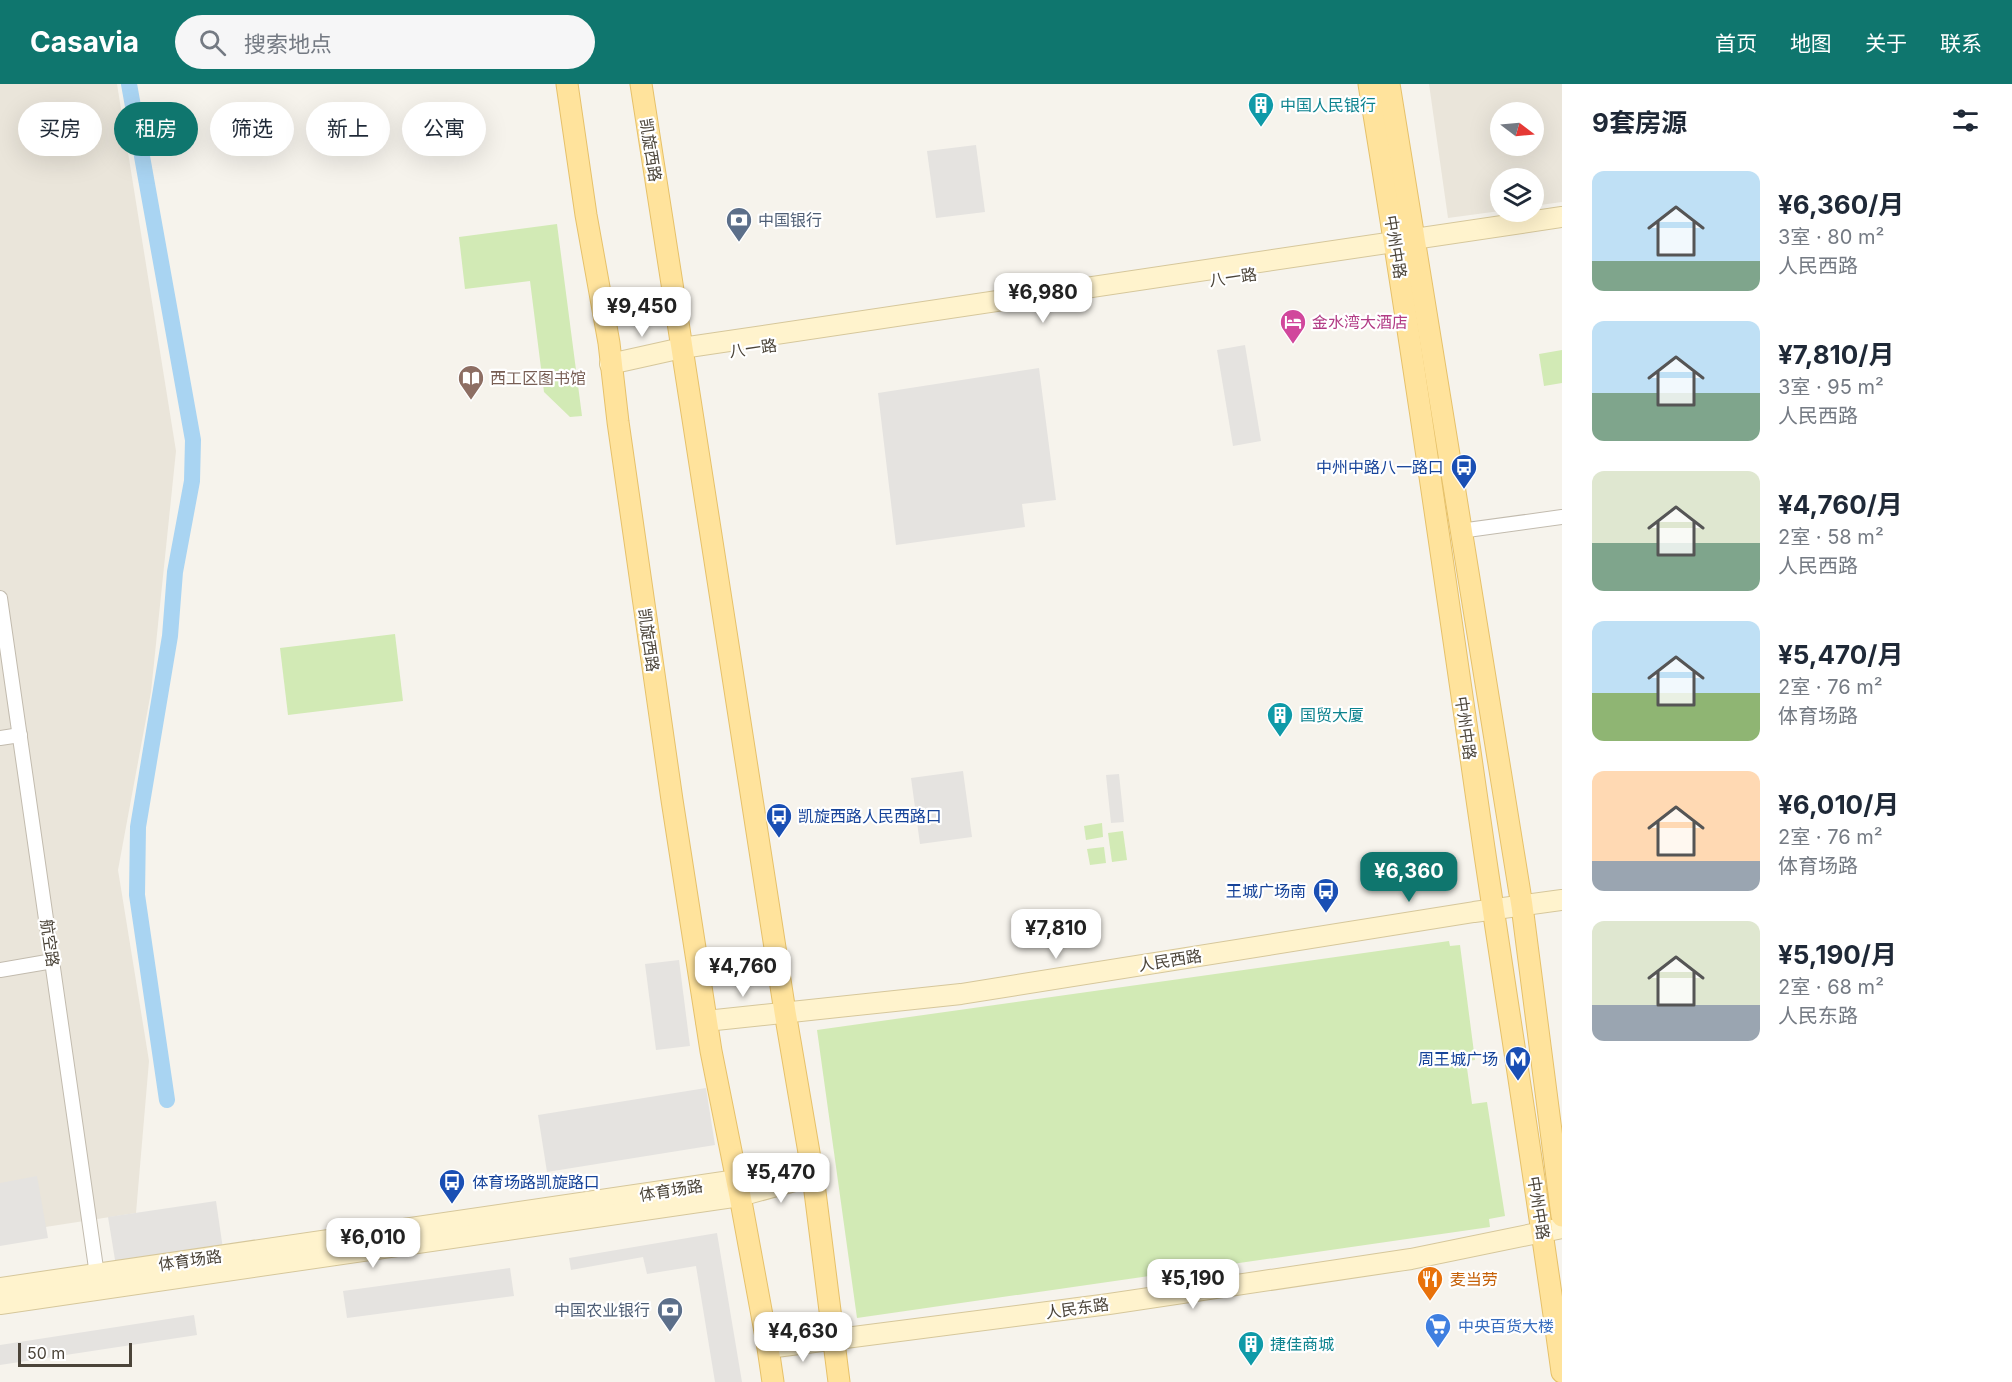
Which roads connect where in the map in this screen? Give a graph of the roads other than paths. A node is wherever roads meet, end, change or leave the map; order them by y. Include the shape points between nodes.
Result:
1 (567, 84) edge
2 (641, 84) edge
3 (1369, 84) edge
4 (1389, 84) edge
5 (1562, 217) edge
6 (1562, 228) edge
7 (1406, 246) junction
8 (683, 353) junction
9 (610, 364) junction
10 (1562, 517) edge
11 (1460, 531) junction
12 (0, 598) edge
13 (20, 735) junction
14 (0, 738) edge
15 (1562, 900) edge
16 (1522, 906) junction
17 (1493, 909) junction
18 (53, 961) junction
19 (0, 970) edge
20 (785, 1012) junction
21 (706, 1021) junction
22 (813, 1176) junction
23 (738, 1188) junction
24 (1562, 1216) edge
25 (1552, 1229) edge
26 (98, 1281) junction
27 (0, 1288) edge
28 (0, 1304) edge
29 (833, 1340) junction
30 (768, 1348) junction
31 (1562, 1372) edge
32 (773, 1382) edge
33 (839, 1382) edge

1 - 9 main road, 凯旋西路
2 - 8 main road, 凯旋西路
3 - 7 main road, 中州中路
4 - 7 main road, 中州中路
5 - 7 main road, 八一路
6 - 7 main road, 八一路
7 - 8 main road, 八一路
7 - 11 main road, 中州中路
7 - 17 main road, 中州中路
8 - 9 main road, 八一路
8 - 20 main road, 凯旋西路
9 - 21 main road, 凯旋西路
10 - 11 street
11 - 16 main road, 中州中路
12 - 13 street, 航空路
13 - 14 street
13 - 18 street, 航空路
15 - 16 main road, 人民西路
16 - 17 main road, 人民西路
16 - 24 main road, 中州中路
17 - 20 main road, 人民西路 via 961,994
17 - 25 main road, 中州中路
18 - 19 street
18 - 26 street, 航空路
20 - 21 main road, 人民西路
20 - 22 main road, 凯旋西路
21 - 23 main road, 凯旋西路
22 - 23 main road, 体育场路
22 - 29 main road, 凯旋西路
23 - 26 main road, 体育场路
23 - 30 main road, 凯旋西路
25 - 29 main road, 人民东路 via 1411,1259
25 - 31 main road, 中州中路
26 - 27 main road, 体育场路
26 - 28 main road, 体育场路
29 - 30 main road, 人民东路
29 - 33 main road, 凯旋西路
30 - 32 main road, 凯旋西路

